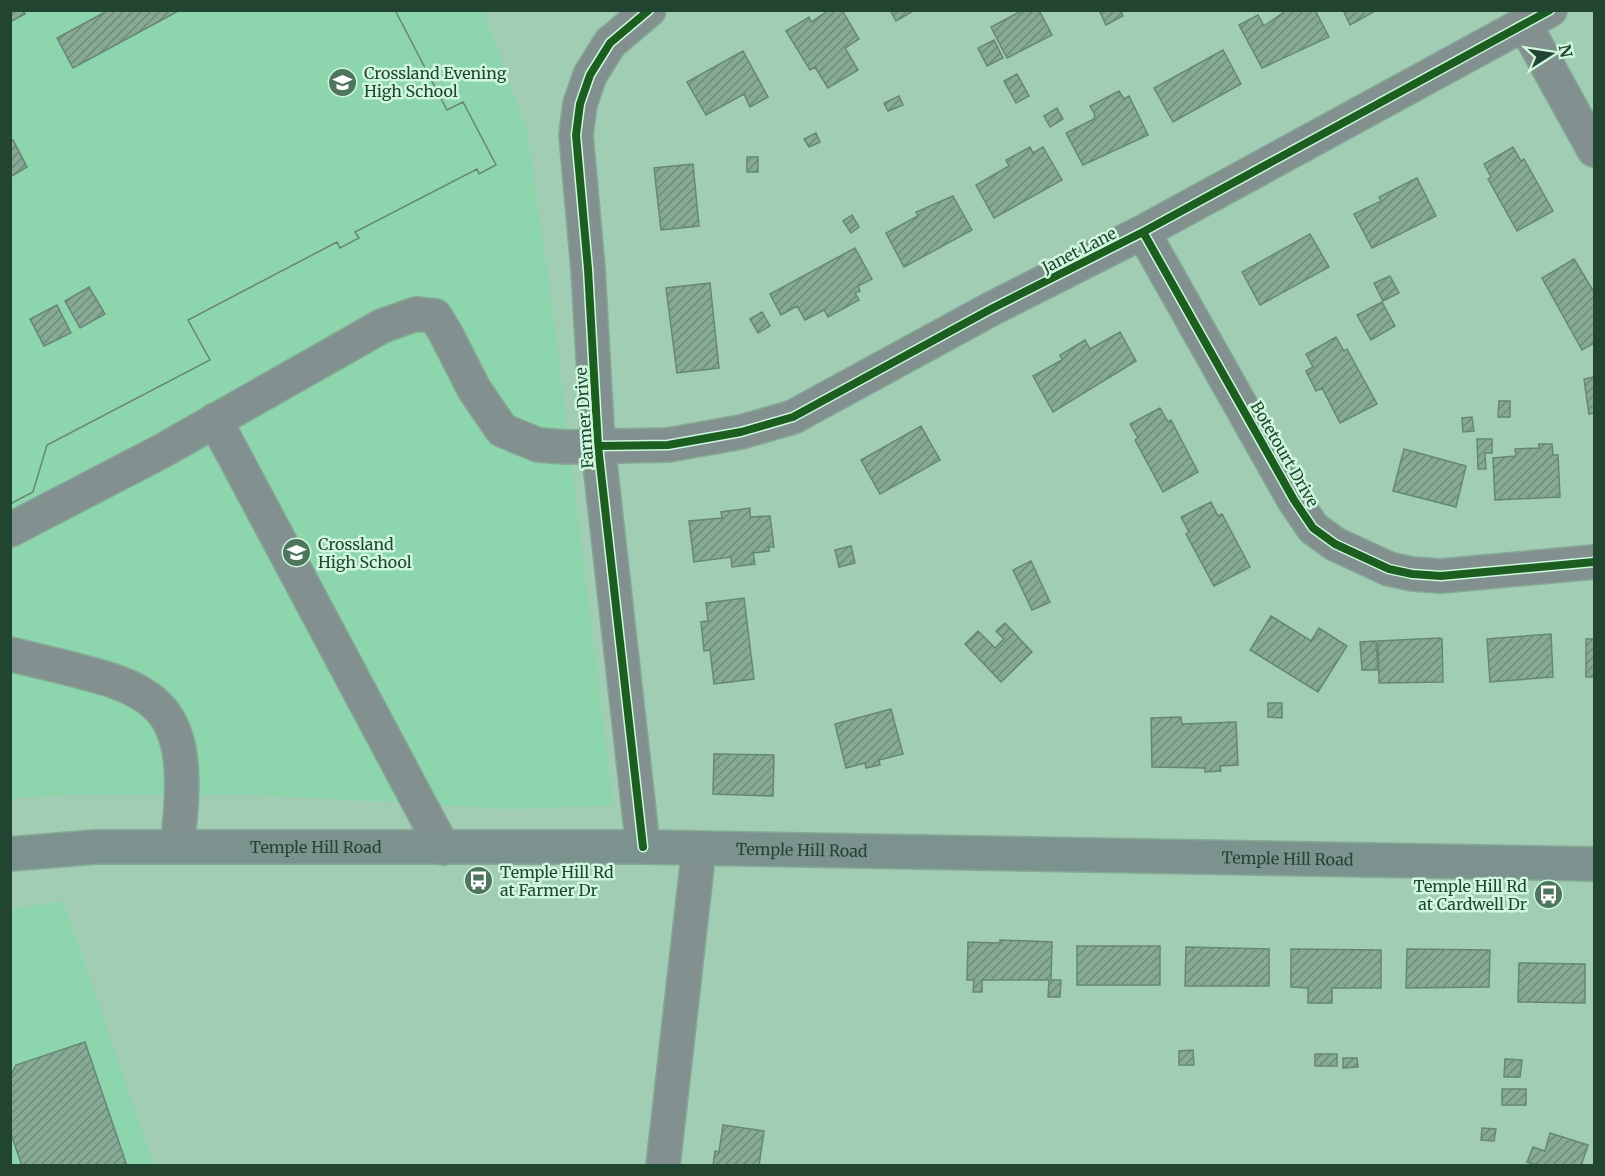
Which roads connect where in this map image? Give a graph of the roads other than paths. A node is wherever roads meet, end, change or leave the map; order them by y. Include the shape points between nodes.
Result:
1 (648, 10) edge
2 (1537, 18) edge
3 (1594, 150) edge
4 (1143, 232) junction
5 (215, 420) junction
6 (598, 446) junction
7 (10, 530) edge
8 (1594, 562) edge
9 (10, 654) edge
10 (177, 846) junction
11 (643, 847) junction
12 (443, 848) junction
13 (699, 848) junction
14 (10, 854) edge
15 (1594, 864) edge
16 (663, 1166) edge

1 - 6 street, Farmer Drive via 610,43 590,75 580,104 576,135
2 - 3 street
2 - 4 street, Janet Lane
4 - 6 street, Janet Lane via 793,417 741,432 668,445
4 - 8 street, Botetourt Drive via 1312,528 1370,561 1412,574 1441,576
5 - 6 street, Janet Lane via 382,326 416,314 435,316 474,389 502,430 538,445
5 - 7 street
5 - 12 street
6 - 11 street, Farmer Drive
9 - 10 street via 124,683 156,703 167,716 180,753 183,785
10 - 12 main road, Temple Hill Road
10 - 14 main road, Temple Hill Road
11 - 12 main road, Temple Hill Road
11 - 13 main road, Temple Hill Road
13 - 15 main road, Temple Hill Road
13 - 16 street

